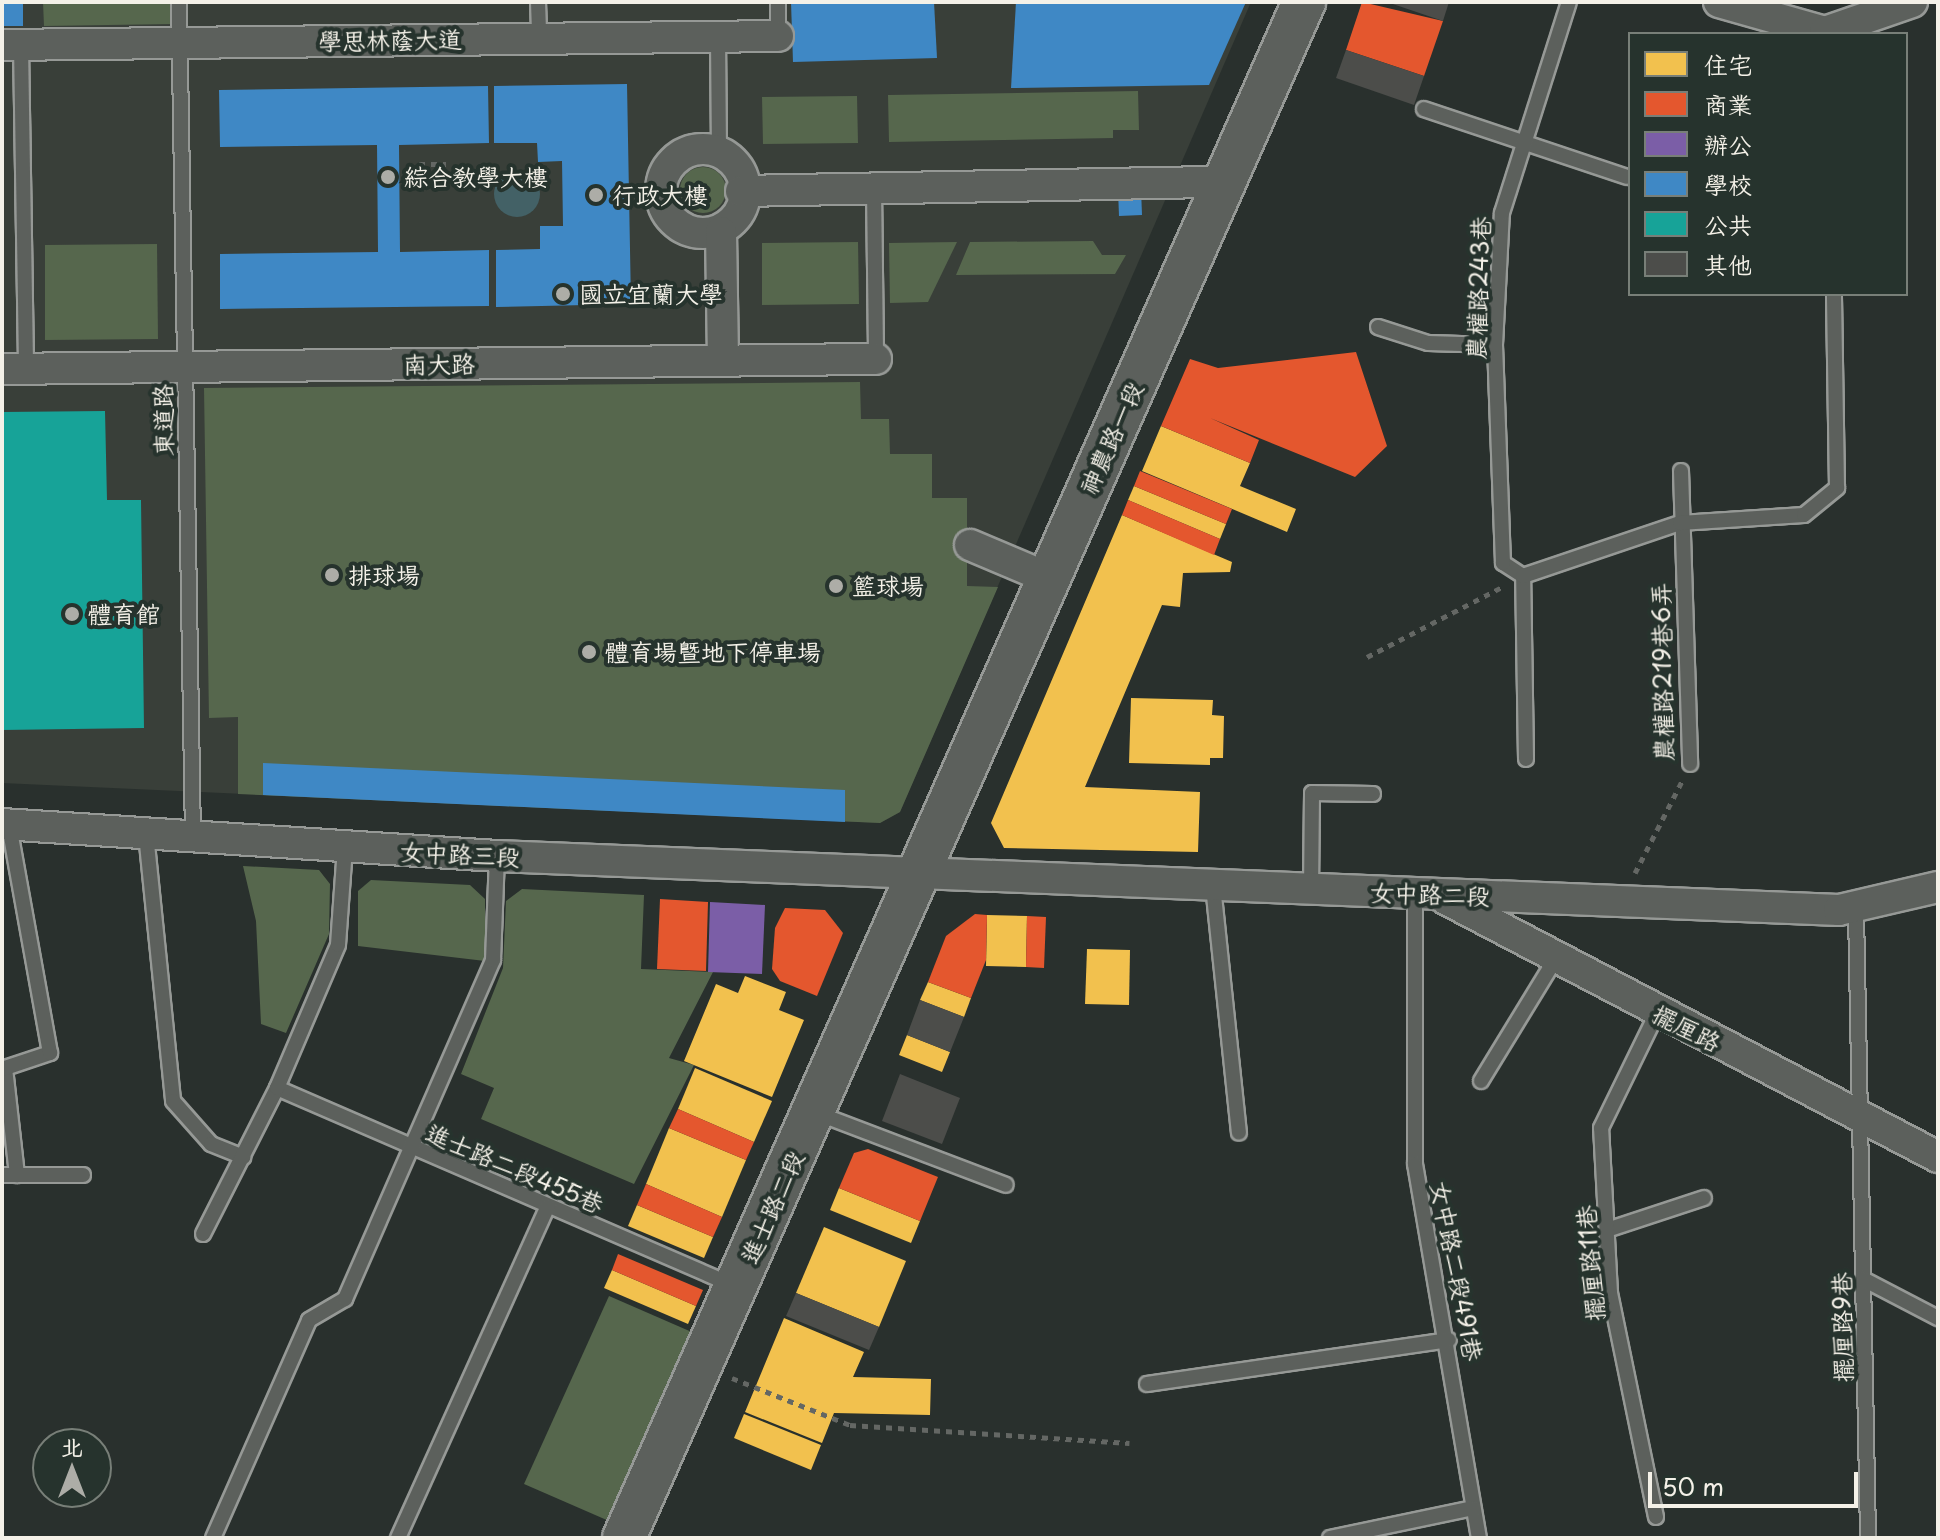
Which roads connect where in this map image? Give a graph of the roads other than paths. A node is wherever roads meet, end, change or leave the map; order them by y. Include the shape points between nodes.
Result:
1 (179, 2) edge
2 (538, 2) edge
3 (778, 2) edge
4 (1304, 2) edge
5 (1569, 2) edge
6 (1719, 2) edge
7 (1912, 2) edge
8 (1822, 32) edge
9 (1828, 32) edge
10 (778, 36) joint
11 (718, 37) junction
12 (539, 38) junction
13 (179, 43) junction
14 (12, 45) edge
15 (1424, 109) dead end
16 (1520, 139) junction
17 (719, 149) junction
18 (1627, 177) dead end
19 (1224, 182) junction
20 (874, 188) junction
21 (741, 191) junction
22 (721, 232) junction
23 (1834, 296) edge
24 (1378, 327) dead end
25 (1495, 345) junction
26 (876, 359) joint
27 (723, 360) junction
28 (185, 367) junction
29 (14, 369) edge
30 (1681, 471) dead end
31 (1680, 523) junction
32 (970, 545) dead end
33 (1523, 576) junction
34 (1048, 578) junction
35 (1526, 759) dead end
36 (1690, 764) road end
37 (1373, 794) dead end
38 (5, 825) edge
39 (146, 834) junction
40 (193, 837) junction
41 (345, 847) junction
42 (497, 856) junction
43 (919, 876) junction
44 (1213, 886) junction
45 (1938, 887) edge
46 (1311, 890) junction
47 (1427, 894) junction
48 (1856, 911) junction
49 (1556, 958) junction
50 (1657, 1013) junction
51 (4, 1069) edge
52 (1481, 1081) dead end
53 (277, 1088) junction
54 (814, 1112) junction
55 (1861, 1115) junction
56 (1239, 1133) dead end
57 (412, 1148) junction
58 (244, 1157) junction
59 (1938, 1157) edge
60 (10, 1175) edge
61 (83, 1175) dead end
62 (1006, 1185) dead end
63 (1704, 1198) dead end
64 (548, 1206) junction
65 (1607, 1230) junction
66 (203, 1234) dead end
67 (1863, 1279) junction
68 (736, 1287) junction
69 (1938, 1318) edge
70 (1449, 1340) junction
71 (1147, 1384) dead end
72 (1473, 1508) junction
73 (1656, 1517) dead end
74 (213, 1538) edge
75 (398, 1538) edge
76 (624, 1538) edge
77 (1330, 1538) edge
78 (1479, 1538) edge
79 (1868, 1538) edge

1 - 13 lane, 東道路
2 - 12 lane
3 - 10 lane
4 - 19 street, 神農路一段
5 - 16 lane, 農權路243巷
6 - 8 street
7 - 9 street
10 - 11 street, 學思林蔭大道
11 - 12 street, 學思林蔭大道
11 - 17 lane
12 - 13 street, 學思林蔭大道
13 - 14 street, 學思林蔭大道
13 - 28 lane, 東道路
14 - 29 lane
15 - 16 lane
16 - 18 lane
16 - 25 lane, 農權路243巷 via 1502,213
17 - 21 street via 733,159
17 - 22 street via 703,146 672,160 666,206 686,231
19 - 20 street
19 - 34 street, 神農路一段
20 - 21 street
20 - 26 lane
21 - 22 street via 736,219
22 - 27 street
23 - 31 lane via 1837,488 1804,515
24 - 25 lane via 1428,343
25 - 33 lane, 農權路243巷 via 1503,563
26 - 27 street, 南大路
27 - 28 street, 南大路
28 - 29 street, 南大路
28 - 40 lane, 東道路
30 - 31 lane, 農權路219巷6弄
31 - 33 lane
31 - 36 lane, 農權路219巷6弄
32 - 34 street
33 - 35 lane
34 - 43 street, 神農路一段
37 - 46 lane via 1312,793
38 - 39 street, 女中路三段
38 - 51 lane via 50,1053
39 - 40 street, 女中路三段
39 - 58 lane via 173,1101 211,1144
40 - 41 street, 女中路三段
41 - 42 street, 女中路三段
41 - 53 lane via 338,945
42 - 43 street, 女中路三段
42 - 57 lane via 493,960
43 - 44 street, 女中路二段
43 - 54 street, 進士路二段
44 - 46 street, 女中路二段
44 - 56 lane
45 - 48 street, 女中路二段
46 - 47 street, 女中路二段
47 - 48 street, 女中路二段
47 - 49 street, 擺厘路
47 - 70 lane, 女中路二段491巷 via 1415,1164
48 - 55 lane, 擺厘路9巷
49 - 50 street, 擺厘路
49 - 52 lane
50 - 55 street, 擺厘路
50 - 65 lane, 擺厘路11巷 via 1601,1128
51 - 60 lane
53 - 57 lane, 進士路二段455巷
53 - 58 lane
54 - 62 lane
54 - 68 street, 進士路二段
55 - 59 street, 擺厘路
55 - 67 lane, 擺厘路9巷
57 - 64 lane, 進士路二段455巷
57 - 74 lane via 345,1299 309,1320
58 - 66 lane
60 - 61 lane
63 - 65 lane
64 - 68 lane, 進士路二段455巷
64 - 75 lane
65 - 73 lane, 擺厘路11巷 via 1610,1293
67 - 69 lane
67 - 79 lane, 擺厘路9巷
68 - 76 street, 進士路二段
70 - 71 lane
70 - 72 lane, 女中路二段491巷
72 - 77 lane
72 - 78 lane, 女中路二段491巷

